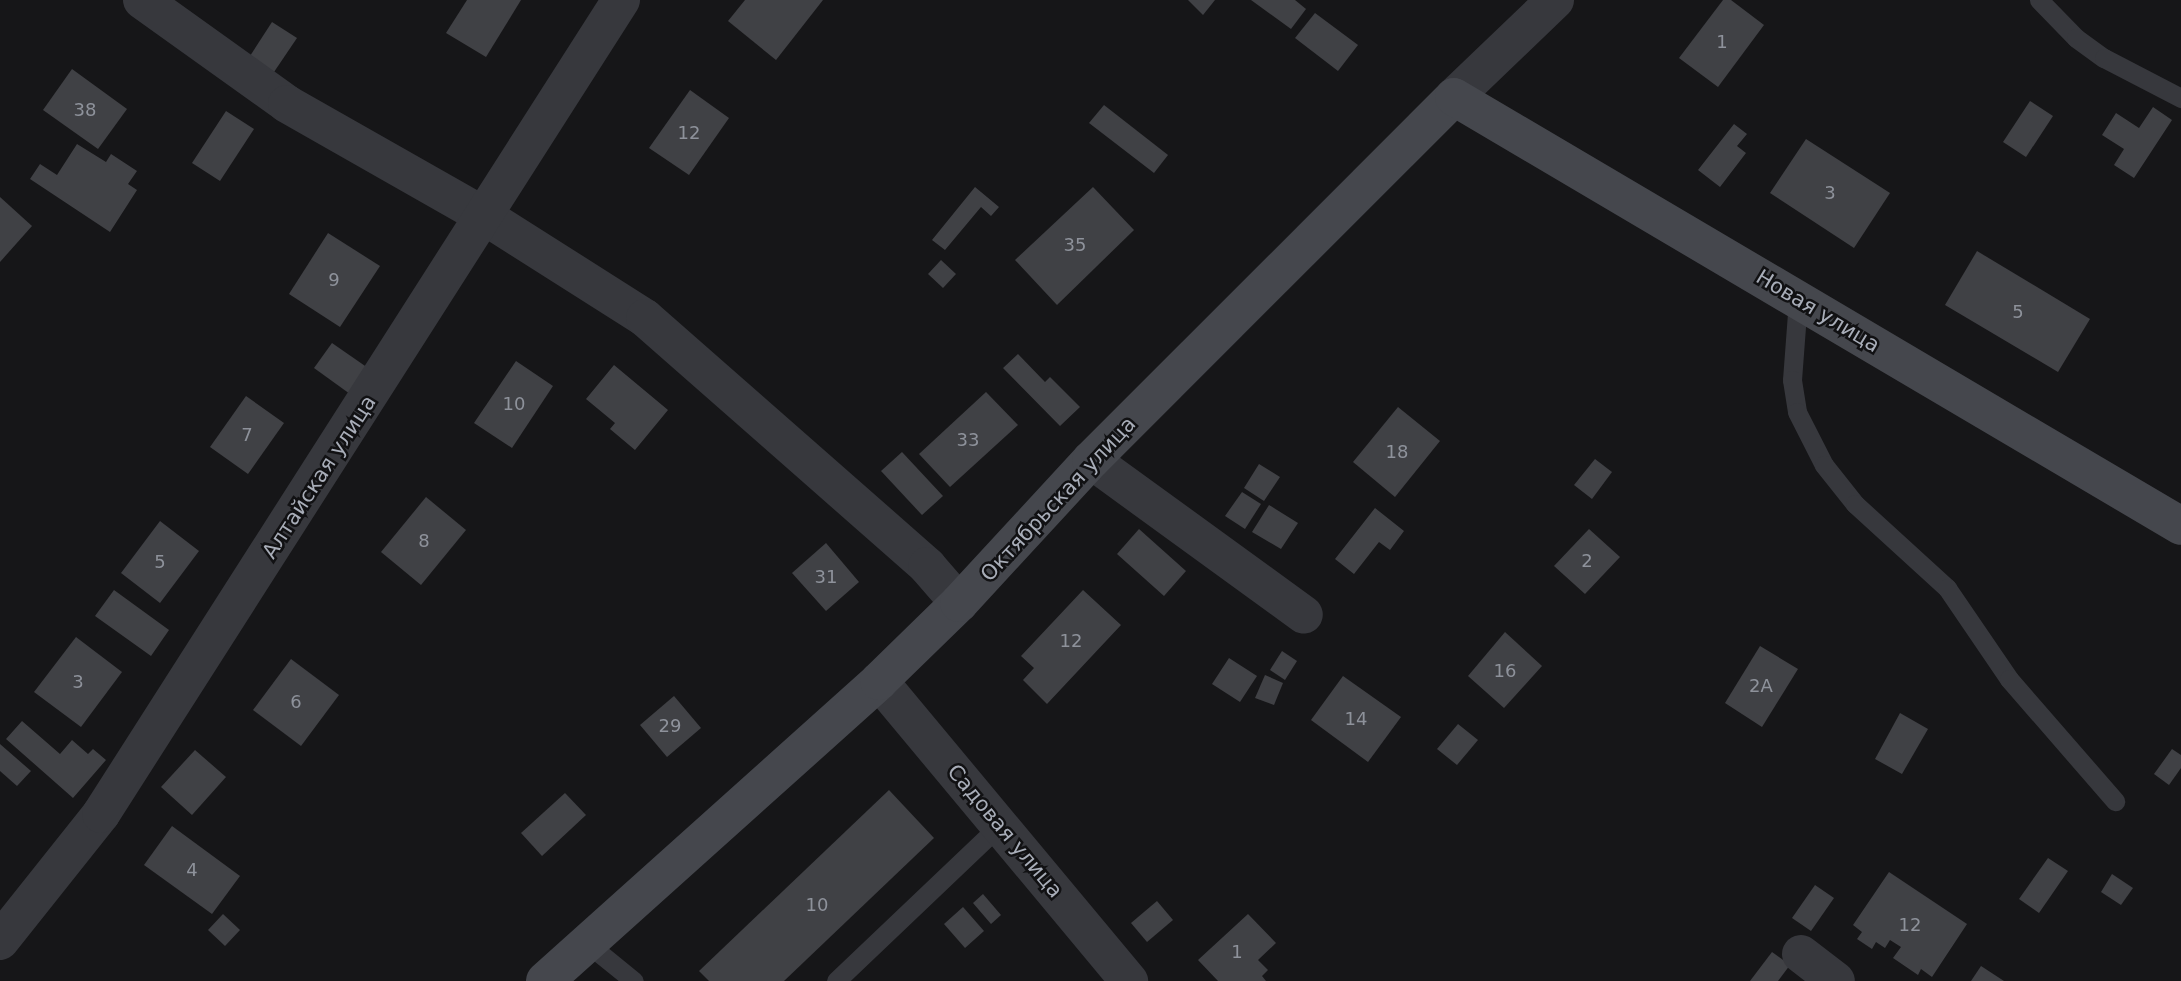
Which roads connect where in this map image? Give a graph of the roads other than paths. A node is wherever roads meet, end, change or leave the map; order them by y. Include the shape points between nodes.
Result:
1 (142, 0) edge
2 (621, 0) edge
3 (1555, 0) edge
4 (2039, 0) edge
5 (1454, 97) junction
6 (2181, 98) edge
7 (486, 217) junction
8 (1798, 300) junction
9 (1091, 460) junction
10 (2181, 526) edge
11 (959, 603) junction
12 (1304, 615) dead end
13 (879, 681) junction
14 (2115, 801) dead end
15 (1000, 825) junction
16 (0, 941) edge
17 (587, 943) junction
18 (1801, 954) dead end
19 (545, 981) edge
20 (634, 981) edge
21 (836, 981) edge
22 (1129, 981) edge
23 (1836, 981) edge

1 - 7 street via 287,104
2 - 7 street, Алтайская улица
3 - 5 street, Октябрьская улица
4 - 6 lane via 2104,58
5 - 8 street, Новая улица
5 - 9 street, Октябрьская улица
7 - 11 street via 645,318 927,566
7 - 16 street, Алтайская улица via 101,814
8 - 10 street, Новая улица
8 - 14 lane via 1792,380 1797,412 1824,465 1855,504 1947,588 2008,679
9 - 11 street, Октябрьская улица
9 - 12 street
11 - 13 street, Октябрьская улица
13 - 15 street, Садовая улица
13 - 17 street, Октябрьская улица
15 - 21 lane
15 - 22 street, Садовая улица
17 - 19 street, Октябрьская улица
17 - 20 lane
18 - 23 street

